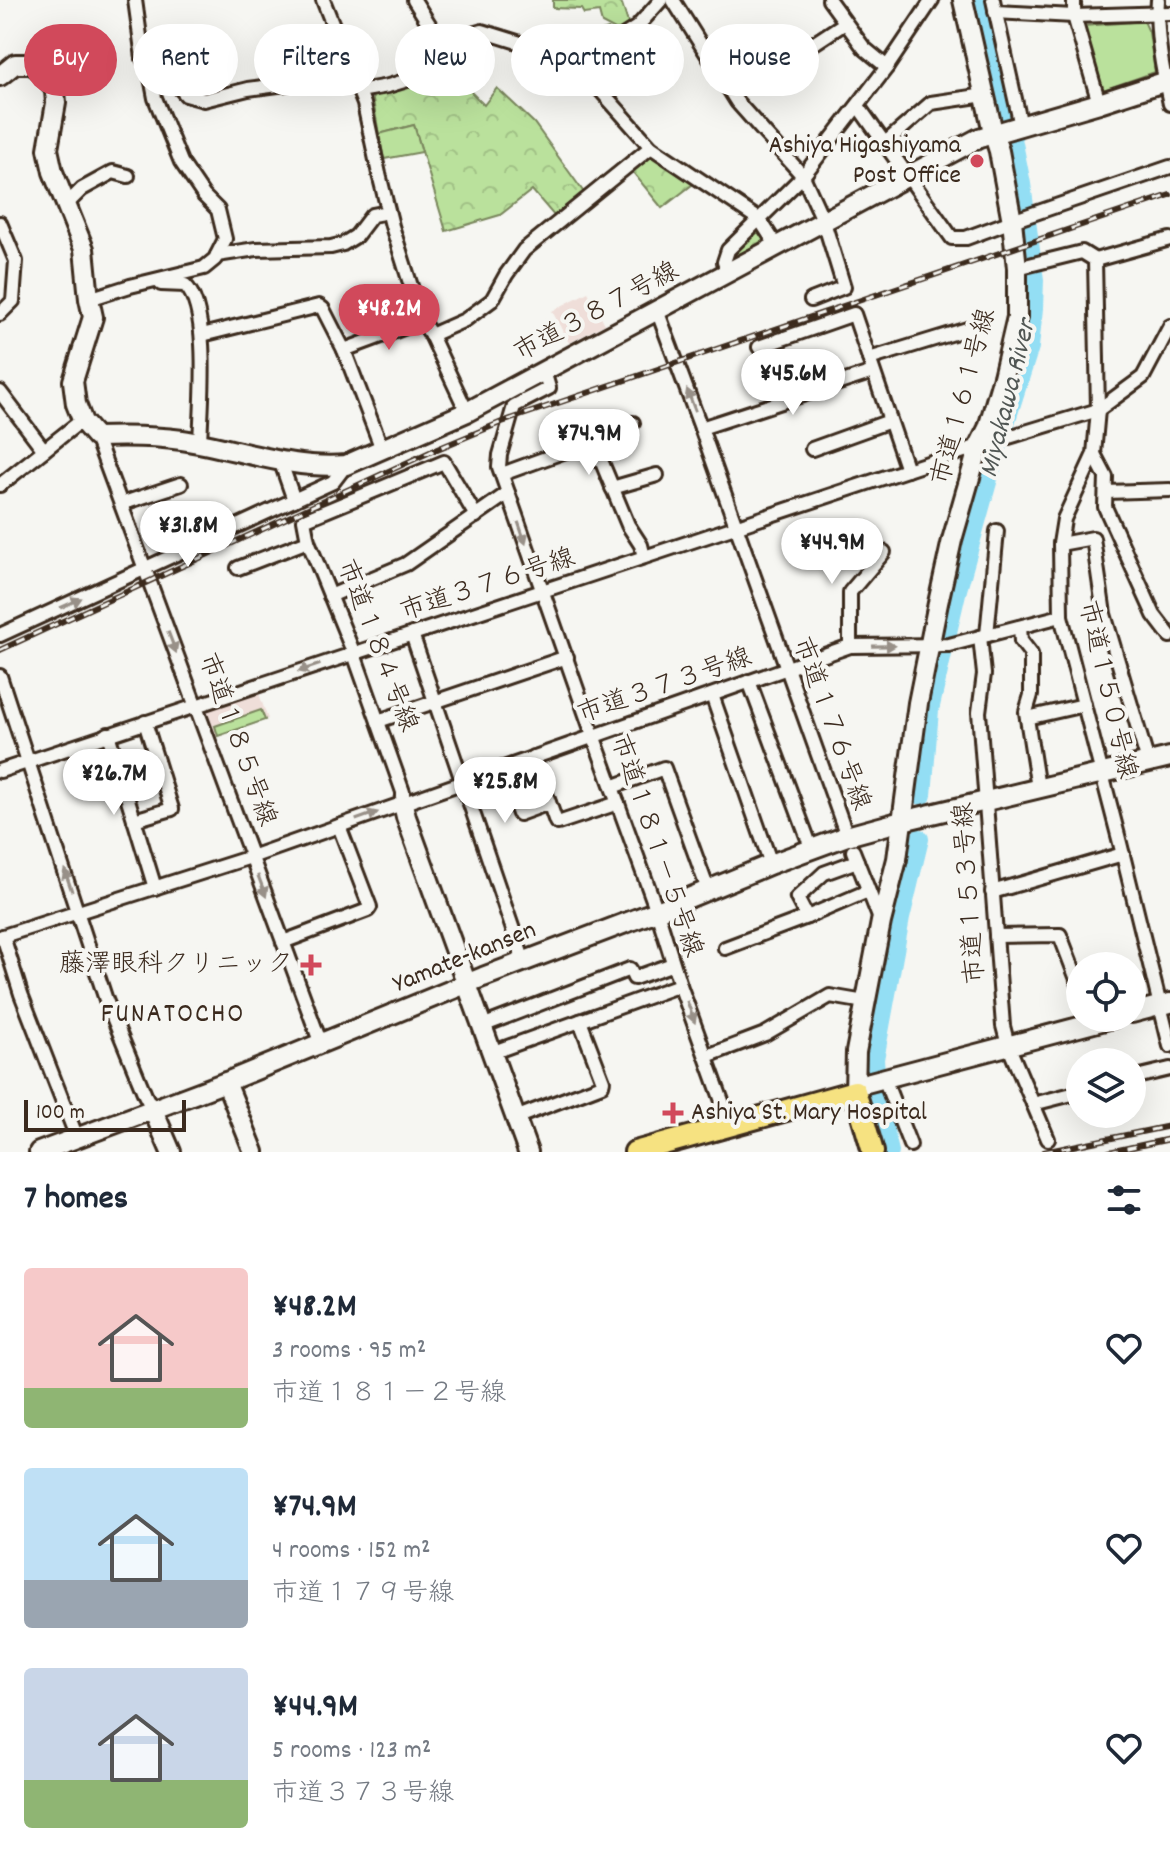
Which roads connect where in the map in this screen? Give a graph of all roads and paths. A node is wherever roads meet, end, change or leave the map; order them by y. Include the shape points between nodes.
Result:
1 (135, 0) edge
2 (323, 0) edge
3 (414, 0) edge
4 (661, 0) edge
5 (673, 0) edge
6 (829, 0) edge
7 (932, 0) edge
8 (963, 0) edge
9 (1074, 0) edge
10 (1158, 0) edge
11 (994, 6) edge
12 (1170, 13) edge
13 (1156, 14) junction
14 (1074, 16) junction
15 (845, 23) junction
16 (138, 24) edge
17 (333, 24) edge
18 (429, 24) edge
19 (640, 24) edge
20 (819, 40) edge
21 (887, 67) junction
22 (0, 76) edge
23 (1167, 80) edge
24 (985, 95) junction
25 (155, 96) edge
26 (190, 96) edge
27 (220, 96) edge
28 (361, 96) edge
29 (606, 96) edge
30 (1099, 103) junction
31 (1170, 104) edge
32 (858, 106) junction
33 (1010, 128) junction
34 (884, 144) junction
35 (651, 147) junction
36 (1170, 167) edge
37 (128, 176) dead end
38 (803, 176) junction
39 (907, 177) junction
40 (67, 204) junction
41 (388, 212) junction
42 (1022, 217) junction
43 (760, 220) junction
44 (824, 222) junction
45 (0, 223) edge
46 (1170, 239) edge
47 (776, 245) junction
48 (217, 255) junction
49 (1095, 260) junction
50 (1021, 267) junction
51 (728, 272) junction
52 (156, 280) junction
53 (89, 299) junction
54 (811, 300) dead end
55 (657, 310) junction
56 (0, 314) edge
57 (422, 321) junction
58 (1170, 326) edge
59 (967, 329) dead end
60 (202, 335) junction
61 (431, 335) junction
62 (759, 347) dead end
63 (344, 350) junction
64 (871, 366) junction
65 (544, 371) junction
66 (0, 392) edge
67 (1098, 410) junction
68 (467, 412) junction
69 (890, 421) junction
70 (83, 422) junction
71 (633, 423) dead end
72 (701, 428) junction
73 (593, 441) junction
74 (200, 443) junction
75 (985, 444) junction
76 (100, 445) junction
77 (382, 449) junction
78 (812, 449) dead end
79 (44, 450) junction
80 (1094, 454) junction
81 (280, 460) junction
82 (346, 465) junction
83 (907, 470) junction
84 (502, 474) junction
85 (657, 475) dead end
86 (181, 484) dead end
87 (0, 485) edge
88 (612, 488) junction
89 (1170, 490) edge
90 (1106, 492) junction
91 (508, 493) junction
92 (294, 500) junction
93 (121, 504) junction
94 (476, 516) junction
95 (736, 526) junction
96 (997, 531) dead end
97 (308, 541) junction
98 (1060, 544) junction
99 (884, 552) dead end
100 (644, 557) junction
101 (238, 568) dead end
102 (144, 569) junction
103 (543, 591) junction
104 (330, 596) junction
105 (1061, 616) junction
106 (1020, 627) junction
107 (412, 634) junction
108 (0, 635) edge
109 (984, 636) junction
110 (1170, 636) edge
111 (940, 645) junction
112 (850, 646) junction
113 (354, 654) junction
114 (567, 657) junction
115 (787, 668) junction
116 (0, 676) edge
117 (749, 681) junction
118 (712, 695) junction
119 (435, 702) junction
120 (196, 705) junction
121 (1084, 705) junction
122 (1027, 718) junction
123 (378, 721) junction
124 (145, 722) junction
125 (108, 734) junction
126 (593, 735) junction
127 (533, 757) junction
128 (1170, 757) edge
129 (28, 762) junction
130 (1148, 762) junction
131 (503, 768) junction
132 (0, 771) edge
133 (1102, 772) junction
134 (462, 782) junction
135 (612, 787) junction
136 (1038, 788) junction
137 (987, 801) junction
138 (549, 803) junction
139 (618, 803) junction
140 (403, 804) junction
141 (914, 818) junction
142 (134, 820) junction
143 (339, 826) junction
144 (812, 850) junction
145 (853, 850) junction
146 (1123, 854) junction
147 (251, 857) junction
148 (771, 864) junction
149 (155, 888) junction
150 (708, 890) junction
151 (868, 891) junction
152 (992, 892) junction
153 (657, 911) junction
154 (79, 913) junction
155 (807, 917) junction
156 (881, 922) junction
157 (2, 936) edge
158 (996, 936) junction
159 (283, 942) junction
160 (725, 948) dead end
161 (1067, 952) edge
162 (524, 962) junction
163 (673, 964) junction
164 (466, 985) junction
165 (680, 985) junction
166 (865, 1002) junction
167 (1165, 1004) edge
168 (580, 1021) junction
169 (482, 1026) junction
170 (1066, 1028) edge
171 (321, 1044) junction
172 (1008, 1045) junction
173 (1170, 1046) edge
174 (491, 1053) junction
175 (707, 1056) junction
176 (1170, 1069) edge
177 (1146, 1075) edge
178 (226, 1082) junction
179 (868, 1083) junction
180 (1066, 1096) edge
181 (1033, 1104) junction
182 (153, 1110) junction
183 (515, 1118) junction
184 (731, 1126) junction
185 (77, 1138) junction
186 (1048, 1139) dead end
187 (910, 1145) dead end
188 (39, 1152) edge
189 (171, 1152) edge
190 (254, 1152) edge
191 (528, 1152) edge
192 (635, 1152) edge
193 (873, 1152) edge

1 - 16 street
2 - 17 street
3 - 18 street
4 - 19 street
5 - 38 street via 737,102
6 - 15 street
7 - 21 street
8 - 24 street, 市道１６１号線
9 - 14 street
10 - 13 street
11 - 14 street
11 - 33 street
12 - 13 street
13 - 14 street
13 - 23 street
14 - 30 street
15 - 20 street
15 - 21 street
21 - 32 street
22 - 40 street, 市道１８５号線 via 15,64 31,64 46,73 56,103 48,149
23 - 30 street, 市道３８７号線
23 - 31 street
24 - 33 street, 市道１６１号線
24 - 34 street via 931,103
25 - 48 street via 181,162 218,210 225,239
26 - 27 street via 204,100
28 - 41 street
29 - 35 street
30 - 33 street, 市道３８７号線
32 - 34 street
32 - 38 street
33 - 39 street, 市道３８７号線 via 979,138
33 - 42 street, 市道１６１号線 via 999,151
34 - 39 street
35 - 43 street
35 - 61 street via 524,250 492,300
36 - 42 street
37 - 40 street via 113,172
38 - 43 street
38 - 44 street
39 - 42 street via 952,238 966,238
39 - 44 street, 市道３８７号線
40 - 53 street, 市道１８５号線 via 84,249
41 - 48 street via 372,215 343,244
41 - 57 street
42 - 50 street, 市道１６１号線
43 - 47 street
43 - 51 street via 728,250
44 - 47 street, 市道３８７号線
44 - 54 street via 844,287
45 - 56 street via 16,261 13,301
46 - 49 street
47 - 51 street, 市道３８７号線
48 - 52 street via 204,268
49 - 50 street via 1082,252
49 - 67 street, 市道１５０号線
50 - 75 street, 市道１６１号線 via 1017,317
51 - 55 street, 市道３８７号線
52 - 53 street
52 - 60 street via 191,290
53 - 70 street, 市道１８５号線 via 93,317 73,381
55 - 65 street, 市道３８７号線
72 -> 55 street, 市道１７６号線
57 - 61 street
57 - 63 street
58 - 67 street via 1143,377
59 - 64 street
60 - 63 street via 319,306
60 - 74 street
61 - 68 street
62 - 64 street via 854,314
63 - 77 street
64 - 69 street
64 - 72 street
65 - 68 street, 市道３８７号線
65 - 84 street, 市道１８１－５号線 via 549,388 514,406 500,455
66 - 79 street
67 - 75 street, 市道３７６号線
67 - 80 street, 市道１５０号線
68 - 77 street, 市道３８７号線
69 - 78 street
69 - 83 street
70 - 76 street, 市道１８５号線
70 - 79 street
71 - 73 street
72 - 95 street, 市道１７６号線
73 - 84 street
73 - 88 street
74 - 76 street, 市道３８７号線 via 161,438
74 - 81 street, 市道３８７号線
75 - 83 street, 市道３７６号線
75 - 111 street, 市道１６１号線 via 952,540
76 - 93 street, 市道１８５号線
77 - 82 street, 市道３８７号線
79 - 87 street
80 - 90 street via 1106,477
80 - 98 street, 市道１５０号線 via 1064,519
81 - 82 street, 市道３８７号線
81 - 92 street
82 - 92 street via 333,482
83 - 95 street, 市道３７６号線
84 - 91 street, 市道１８１－５号線
85 - 88 street
86 - 93 street
88 - 100 street
89 - 90 street
90 - 110 street via 1105,507 1137,579
91 - 94 street
91 -> 103 street, 市道１８１－５号線
92 - 102 street
93 - 102 street, 市道１８５号線
94 - 97 street, 市道１８４号線 via 444,462 304,520
94 - 104 street via 406,564
95 - 100 street, 市道３７６号線
95 - 115 street, 市道１７６号線
96 - 109 street, 市道１５３号線
97 - 101 street
97 - 104 street, 市道１８４号線
98 - 105 street, 市道１５０号線
98 - 130 street via 1093,538 1104,614
99 - 112 street via 850,592
100 - 103 street, 市道３７６号線
108 -> 102 street
102 -> 120 street, 市道１８５号線
103 - 107 street, 市道３７６号線
103 - 114 street, 市道１８１－５号線
104 - 113 street, 市道１８４号線
105 - 106 street, 市道３７３号線
105 - 121 street, 市道１５０号線
106 - 109 street, 市道３７３号線
106 - 122 street via 1021,641 1031,654
107 - 113 street, 市道３７６号線
107 - 119 street
109 - 111 street, 市道３７３号線
109 - 137 street, 市道１５３号線 via 979,712
112 -> 111 street, 市道３７３号線
111 - 141 street, 市道１６１号線 via 918,703
112 - 115 street, 市道３７３号線
113 -> 120 street, 市道３７６号線
113 - 123 street, 市道１８４号線
114 - 119 street
114 - 126 street, 市道１８１－５号線
115 - 117 street, 市道３７３号線
115 - 145 street, 市道１７６号線
116 - 129 street
117 - 118 street, 市道３７３号線
117 - 144 street
118 - 126 street, 市道３７３号線
118 - 148 street
119 - 123 street
119 - 134 street
120 - 124 street, 市道３７６号線
120 - 147 street, 市道１８５号線
121 - 122 street
121 - 133 street, 市道１５０号線
122 - 136 street
123 - 140 street, 市道１８４号線
124 - 125 street, 市道３７６号線
124 - 142 street via 172,809
125 - 129 street, 市道３７６号線
125 - 142 street
126 - 127 street, 市道３７３号線
126 - 135 street, 市道１８１－５号線
127 - 131 street, 市道３７３号線
127 - 138 street
128 - 130 street, Yamate-kansen
129 - 132 street, 市道３７６号線
154 -> 129 street
130 - 133 street, Yamate-kansen
131 - 134 street, 市道３７３号線
131 - 138 street via 519,814
133 - 136 street, Yamate-kansen
133 - 146 street, 市道１５０号線
134 - 140 street, 市道３７３号線
134 - 162 street
135 - 139 street, 市道１８１－５号線
135 - 150 street via 664,768
136 - 137 street, Yamate-kansen
137 - 141 street, Yamate-kansen
137 - 152 street, 市道１５３号線
138 - 139 street via 558,823
139 - 153 street, 市道１８１－５号線
143 -> 140 street, 市道３７３号線
140 - 164 street, 市道１８４号線
141 - 145 street, Yamate-kansen
141 - 156 street, 市道１６１号線
142 - 149 street
143 - 147 street, 市道３７３号線
143 - 159 street via 370,907
144 - 145 street, Yamate-kansen
144 - 148 street, Yamate-kansen
145 - 151 street, 市道１７６号線
145 - 155 street via 797,898
146 - 152 street
146 - 167 street, 市道１５０号線
147 - 149 street, 市道３７３号線
147 -> 159 street, 市道１８５号線
148 - 150 street, Yamate-kansen
149 - 154 street, 市道３７３号線
150 - 153 street, Yamate-kansen
151 - 155 street
151 - 156 street, 市道１７６号線
152 - 158 street, 市道１５３号線
153 - 162 street, Yamate-kansen
153 - 163 street, 市道１８１－５号線
154 - 157 street, 市道３７３号線
154 - 182 street via 106,1000
155 - 160 street
156 - 166 street, 市道１６１号線
157 - 185 street
158 - 161 street via 1060,935
158 - 172 street, 市道１５３号線
159 - 171 street, 市道１８５号線
162 - 164 street, Yamate-kansen
163 - 165 street, 市道１８１－５号線
163 - 169 street via 634,978 630,969
164 - 169 street, 市道１８４号線
164 - 171 street, Yamate-kansen
165 - 168 street
165 -> 175 street, 市道１８１－５号線
166 - 175 street via 830,996 765,1034
166 - 179 street, 市道１６１号線 via 856,1052
167 - 173 street, 市道１５０号線
168 - 174 street
168 - 183 street via 602,1085
169 - 174 street, 市道１８４号線
170 - 172 street
171 - 178 street, Yamate-kansen
172 - 179 street
172 - 181 street, 市道１５３号線
174 - 183 street, 市道１８４号線
175 - 184 street, 市道１８１－５号線
176 - 177 street
178 - 182 street, Yamate-kansen
178 - 190 street
179 - 184 main road
179 - 187 street
179 - 193 main road
180 - 181 street
181 - 186 street, 市道１５３号線
182 - 185 street, Yamate-kansen
182 - 189 street
183 - 191 street, 市道１８４号線
184 - 192 main road
185 - 188 street, Yamate-kansen

